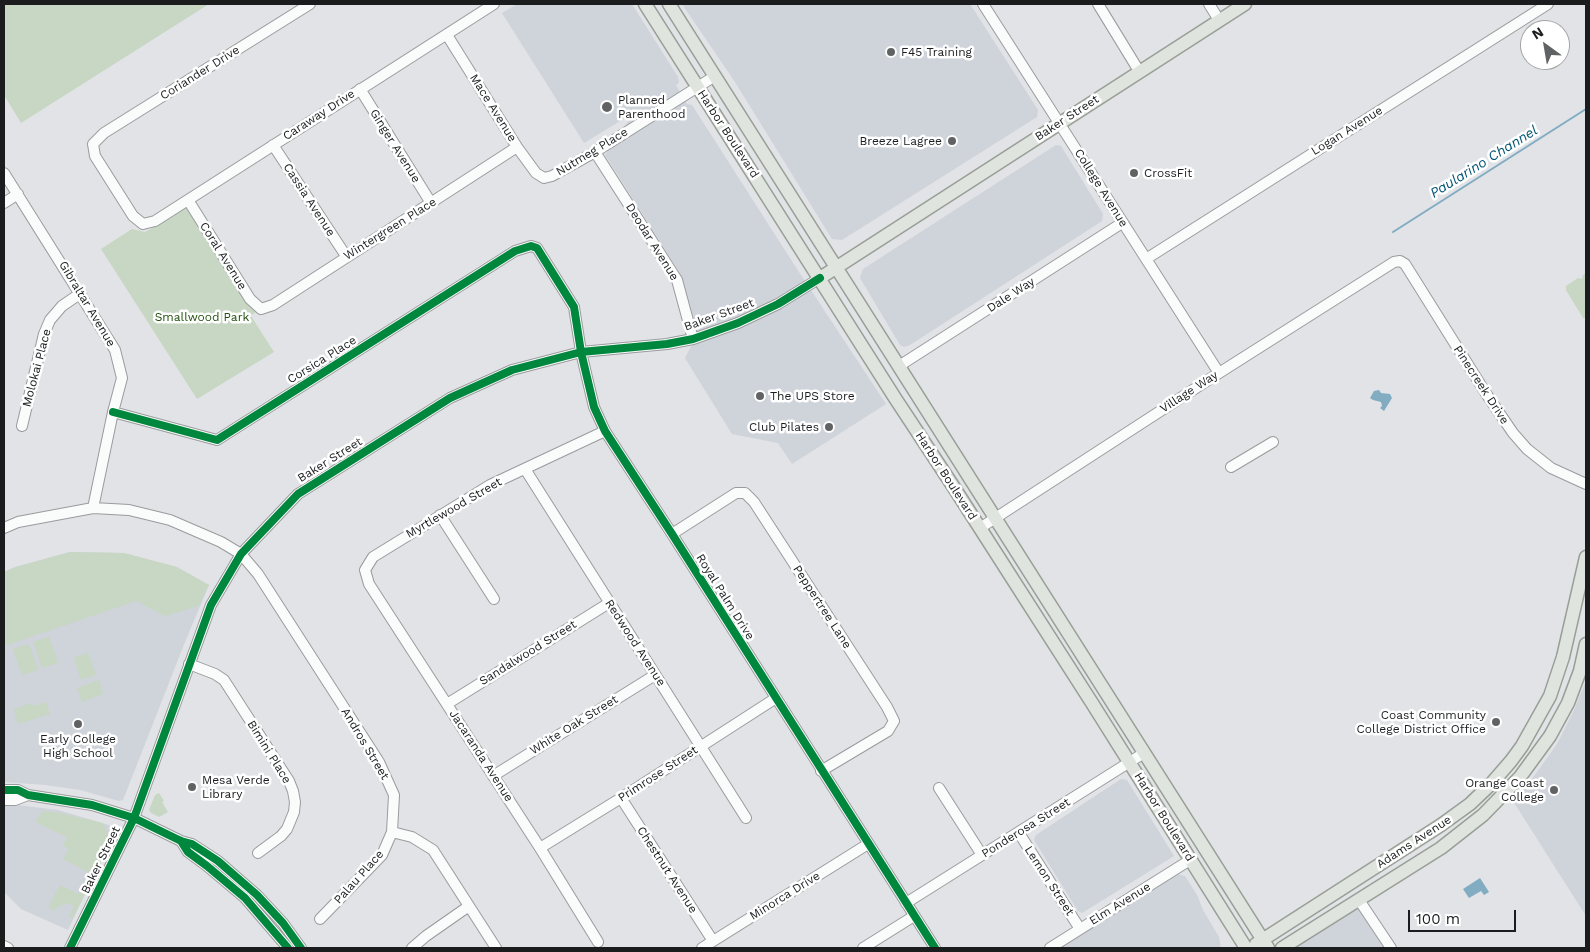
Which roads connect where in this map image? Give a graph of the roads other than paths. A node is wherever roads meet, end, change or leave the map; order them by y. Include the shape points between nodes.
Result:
1 (310, 4) edge
2 (494, 4) edge
3 (645, 4) edge
4 (669, 4) edge
5 (982, 4) edge
6 (1098, 4) edge
7 (1209, 4) edge
8 (1245, 4) edge
9 (1548, 4) edge
10 (1219, 20) junction
11 (447, 35) junction
12 (1139, 71) junction
13 (715, 76) junction
14 (697, 86) junction
15 (360, 89) junction
16 (1060, 123) junction
17 (272, 145) junction
18 (518, 147) junction
19 (595, 152) junction
20 (4, 173) edge
21 (544, 178) joint
22 (18, 194) junction
23 (188, 200) junction
24 (4, 203) edge
25 (431, 203) junction
26 (1122, 223) junction
27 (143, 224) joint
28 (531, 246) joint
29 (346, 256) junction
30 (1146, 259) junction
31 (1400, 262) joint
32 (836, 268) junction
33 (820, 278) junction
34 (81, 293) junction
35 (261, 309) joint
36 (693, 339) junction
37 (580, 352) junction
38 (899, 366) junction
39 (1219, 373) junction
40 (113, 412) junction
41 (22, 426) dead end
42 (605, 431) junction
43 (1273, 442) dead end
44 (1231, 467) dead end
45 (525, 470) junction
46 (1586, 484) edge
47 (93, 508) junction
48 (440, 515) junction
49 (996, 518) junction
50 (4, 528) edge
51 (980, 528) junction
52 (672, 534) junction
53 (241, 554) junction
54 (1586, 557) edge
55 (365, 570) joint
56 (494, 599) dead end
57 (609, 603) junction
58 (1586, 644) edge
59 (189, 664) junction
60 (655, 675) junction
61 (776, 698) junction
62 (447, 704) junction
63 (701, 745) junction
64 (1144, 753) junction
65 (1129, 762) junction
66 (822, 771) junction
67 (493, 776) junction
68 (1491, 784) junction
69 (939, 788) dead end
70 (4, 790) edge
71 (1503, 794) junction
72 (28, 795) junction
73 (621, 798) junction
74 (4, 800) edge
75 (134, 818) junction
76 (746, 818) dead end
77 (392, 832) junction
78 (1018, 833) junction
79 (181, 842) junction
80 (868, 844) junction
81 (540, 848) junction
82 (1405, 848) junction
83 (258, 853) dead end
84 (982, 855) junction
85 (1190, 860) junction
86 (1415, 864) junction
87 (1360, 900) junction
88 (906, 904) junction
89 (469, 906) junction
90 (914, 916) junction
91 (320, 919) dead end
92 (1080, 929) junction
93 (598, 942) dead end
94 (713, 942) junction
95 (1266, 944) edge
96 (4, 946) edge
97 (8, 948) edge
98 (70, 948) edge
99 (288, 948) edge
100 (301, 948) edge
101 (412, 948) edge
102 (496, 948) edge
103 (702, 948) edge
104 (863, 948) edge
105 (935, 948) edge
106 (1050, 948) edge
107 (1248, 948) edge
108 (1282, 948) edge
109 (1391, 948) edge

1 - 27 street, Coriander Drive via 104,133 93,144 95,156 133,216
2 - 11 street, Caraway Drive
3 - 14 main road, Harbor Boulevard
4 - 13 main road, Harbor Boulevard
5 - 16 street, College Avenue
6 - 12 street
7 - 10 street
8 - 10 main road, Baker Street
9 - 30 street, Logan Avenue
10 - 12 main road, Baker Street
11 - 15 street, Caraway Drive
11 - 18 street, Mace Avenue
12 - 16 main road, Baker Street
13 - 14 street, Nutmeg Place
13 - 32 main road, Harbor Boulevard
14 - 19 street, Nutmeg Place
14 - 33 main road, Harbor Boulevard
15 - 17 street, Caraway Drive
15 - 25 street, Ginger Avenue
16 - 26 street, College Avenue
16 - 32 main road, Baker Street
17 - 23 street, Caraway Drive
17 - 29 street, Cassia Avenue
18 - 21 street, Mace Avenue via 536,173
18 - 25 street, Wintergreen Place
19 - 21 street, Nutmeg Place
19 - 36 street, Deodar Avenue via 677,280
20 - 22 street, Gibraltar Avenue
22 - 24 street
22 - 34 street, Gibraltar Avenue
23 - 27 street, Caraway Drive via 155,221
23 - 35 street, Coral Avenue via 250,298
25 - 29 street, Wintergreen Place
26 - 30 street, College Avenue
26 - 38 street, Dale Way
28 - 37 street, Royal Palm Drive via 543,254 574,308
28 - 40 street, Corsica Place via 515,251 217,440
29 - 35 street, Wintergreen Place
30 - 39 street, College Avenue
31 - 39 street, Village Way via 1394,262
31 - 46 street, Pinecreek Drive via 1405,264 1487,395 1527,449 1551,468
32 - 33 main road, Baker Street
32 - 38 main road, Harbor Boulevard
33 - 36 street, Baker Street via 778,304
33 - 51 main road, Harbor Boulevard
34 - 40 street, Gibraltar Avenue via 115,350 122,378
34 - 41 street, Molokai Place via 62,306 50,320
36 - 37 street, Baker Street
37 - 42 street, Royal Palm Drive via 594,407
37 - 53 street, Baker Street via 512,370 450,398 298,494
38 - 49 main road, Harbor Boulevard
39 - 49 street, Village Way
40 - 47 street, Gibraltar Avenue
42 - 45 street, Myrtlewood Street
42 - 52 street, Royal Palm Drive
43 - 44 street
45 - 48 street, Myrtlewood Street via 490,485
45 - 57 street, Redwood Avenue
47 - 50 street, Andros Street via 18,522
47 - 53 street, Andros Street via 129,510 170,520
48 - 55 street, Myrtlewood Street via 373,558
48 - 56 street
49 - 51 street, Village Way
49 - 64 main road, Harbor Boulevard
51 - 65 main road, Harbor Boulevard
52 - 61 street, Royal Palm Drive
52 - 66 street, Peppertree Lane via 736,493 746,493 887,707 894,721 888,731
53 - 59 street, Baker Street via 211,605
53 - 77 street, Andros Street via 258,574 379,762 394,795
54 - 68 main road, Adams Avenue via 1563,657 1550,696 1522,746
55 - 62 street, Jacaranda Avenue via 369,584
57 - 60 street, Redwood Avenue
57 - 62 street, Sandalwood Street
58 - 71 main road, Adams Avenue via 1568,703 1550,736 1520,777
59 - 75 street, Baker Street
59 - 83 street, Bimini Place via 224,680 293,791 294,812 287,829
60 - 63 street, Redwood Avenue
60 - 67 street, White Oak Street
61 - 63 street, Primrose Street
61 - 66 street, Royal Palm Drive
62 - 67 street, Jacaranda Avenue
63 - 73 street, Primrose Street
63 - 76 street, Redwood Avenue
64 - 65 street, Ponderosa Street
64 - 95 main road, Harbor Boulevard
65 - 78 street, Ponderosa Street
65 - 85 main road, Harbor Boulevard
66 - 80 street, Royal Palm Drive
67 - 81 street, Jacaranda Avenue
68 - 71 main road
68 - 82 main road, Adams Avenue via 1470,804
69 - 84 street
70 - 72 street via 18,790
71 - 86 main road, Adams Avenue via 1469,827
72 - 74 street
72 - 75 street via 92,805
73 - 81 street, Primrose Street
73 - 94 street, Chestnut Avenue
75 - 79 street
75 - 98 street, Baker Street
77 - 89 street via 412,837 433,850
77 - 91 street, Palau Place via 382,855
78 - 84 street, Ponderosa Street
78 - 92 street, Lemon Street
79 - 99 street via 188,852 245,898
79 - 100 street via 192,844 235,875 283,923
80 - 88 street, Royal Palm Drive
80 - 94 street, Minorca Drive
81 - 93 street, Jacaranda Avenue
82 - 86 main road
82 - 87 main road via 1395,862 1360,888
82 - 95 main road, Adams Avenue
84 - 88 street, Ponderosa Street
85 - 92 street, Elm Avenue
85 - 107 main road, Harbor Boulevard
86 - 87 main road, Adams Avenue
87 - 108 main road, Adams Avenue
87 - 109 street
88 - 90 street, Royal Palm Drive
89 - 101 street
89 - 102 street
90 - 104 street
90 - 105 street, Royal Palm Drive
92 - 106 street, Elm Avenue
94 - 103 street, Minorca Drive
95 - 107 main road, Adams Avenue
96 - 97 street

